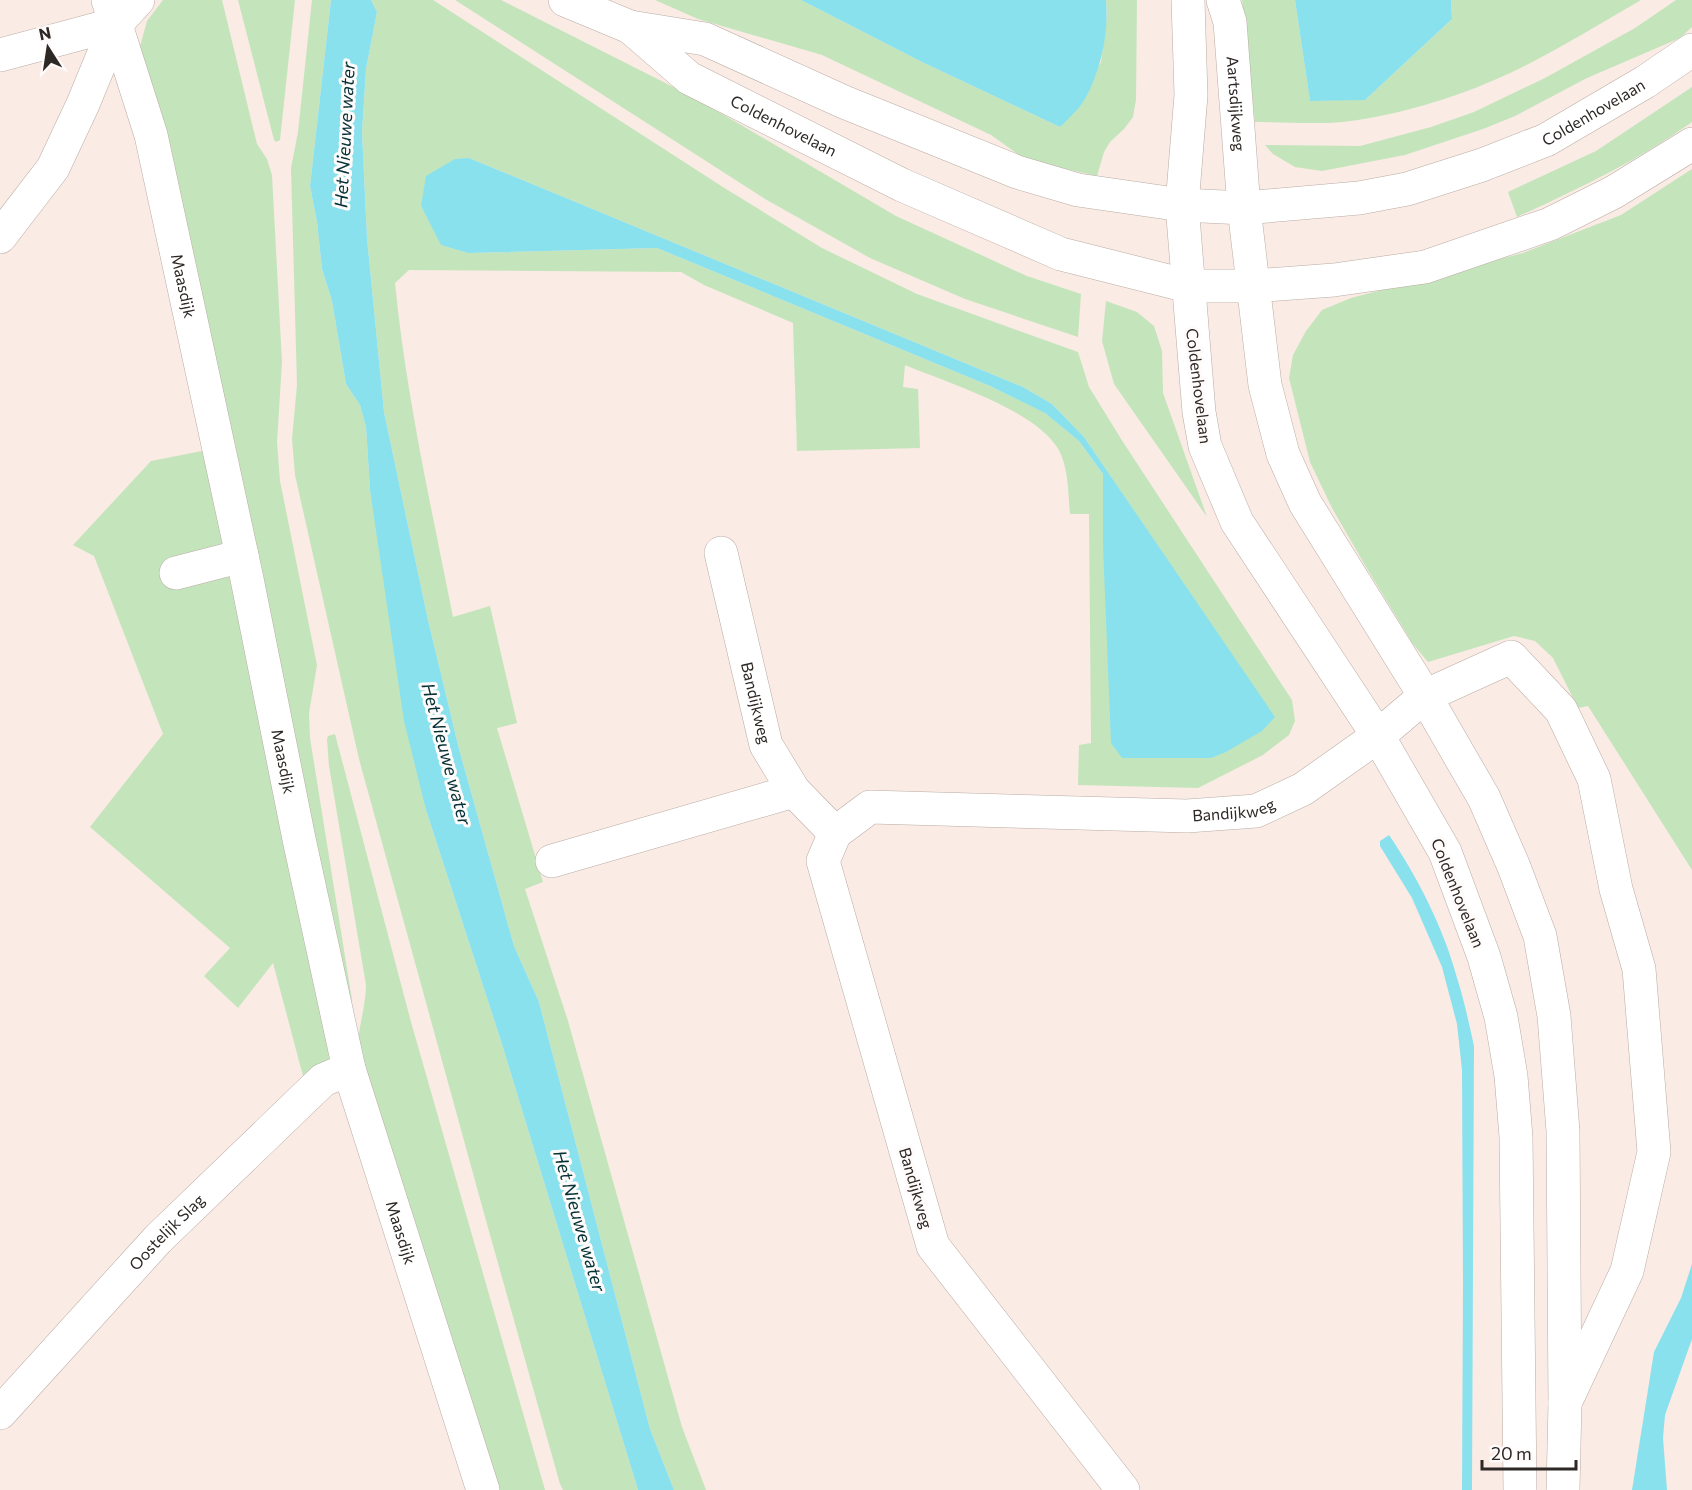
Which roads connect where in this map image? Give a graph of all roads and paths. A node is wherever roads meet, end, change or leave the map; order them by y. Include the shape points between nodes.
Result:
1 (138, 0) edge
2 (565, 0) edge
3 (1188, 0) edge
4 (1223, 0) edge
5 (112, 12) edge
6 (630, 27) junction
7 (1692, 50) edge
8 (0, 55) edge
9 (1692, 144) edge
10 (1182, 205) junction
11 (1244, 208) junction
12 (0, 237) edge
13 (1188, 286) junction
14 (1253, 286) junction
15 (721, 553) dead end
16 (242, 556) junction
17 (176, 573) dead end
18 (1425, 696) junction
19 (1378, 736) junction
20 (794, 791) junction
21 (835, 833) junction
22 (552, 861) dead end
23 (349, 1069) junction
24 (1565, 1403) junction
25 (0, 1413) edge
26 (483, 1490) edge
27 (1123, 1490) edge
28 (1520, 1490) edge
29 (1563, 1490) edge

1 - 5 street
2 - 6 street, Coldenhovelaan
3 - 10 street via 1191,95
4 - 11 street, Aartsdijkweg via 1230,22
5 - 8 street
5 - 12 street via 83,104 53,168
5 - 16 street, Maasdijk via 151,135
6 - 10 street, Coldenhovelaan via 705,39 844,102 1017,172 1078,190
6 - 13 street, Coldenhovelaan via 690,78 902,185 1061,254
7 - 11 street, Coldenhovelaan via 1546,140 1482,165 1407,189 1359,198
9 - 14 street, Coldenhovelaan via 1614,192 1550,224 1425,267
10 - 11 street, Coldenhovelaan
10 - 13 street, Coldenhovelaan
11 - 14 street
13 - 14 street, Coldenhovelaan
13 - 19 street, Coldenhovelaan via 1205,446 1236,522
14 - 18 street via 1265,385 1283,454 1305,503
15 - 20 street, Bandijkweg via 766,745
16 - 17 street
16 - 23 street, Maasdijk
18 - 19 street, Bandijkweg
18 - 24 street via 1484,798 1540,936 1554,1016 1563,1131
18 - 24 street, Bandijkweg via 1511,657 1561,710 1594,779 1616,889 1639,969 1653,1152 1627,1271
19 - 21 street, Bandijkweg via 1303,789 1256,811 1187,816 870,807
19 - 28 street, Coldenhovelaan via 1445,852 1484,957 1501,1017 1516,1137
20 - 21 street, Bandijkweg
20 - 22 street
21 - 27 street, Bandijkweg via 823,861 933,1246
23 - 25 street, Oostelijk Slag via 323,1080 158,1239
23 - 26 street, Maasdijk
24 - 29 street

